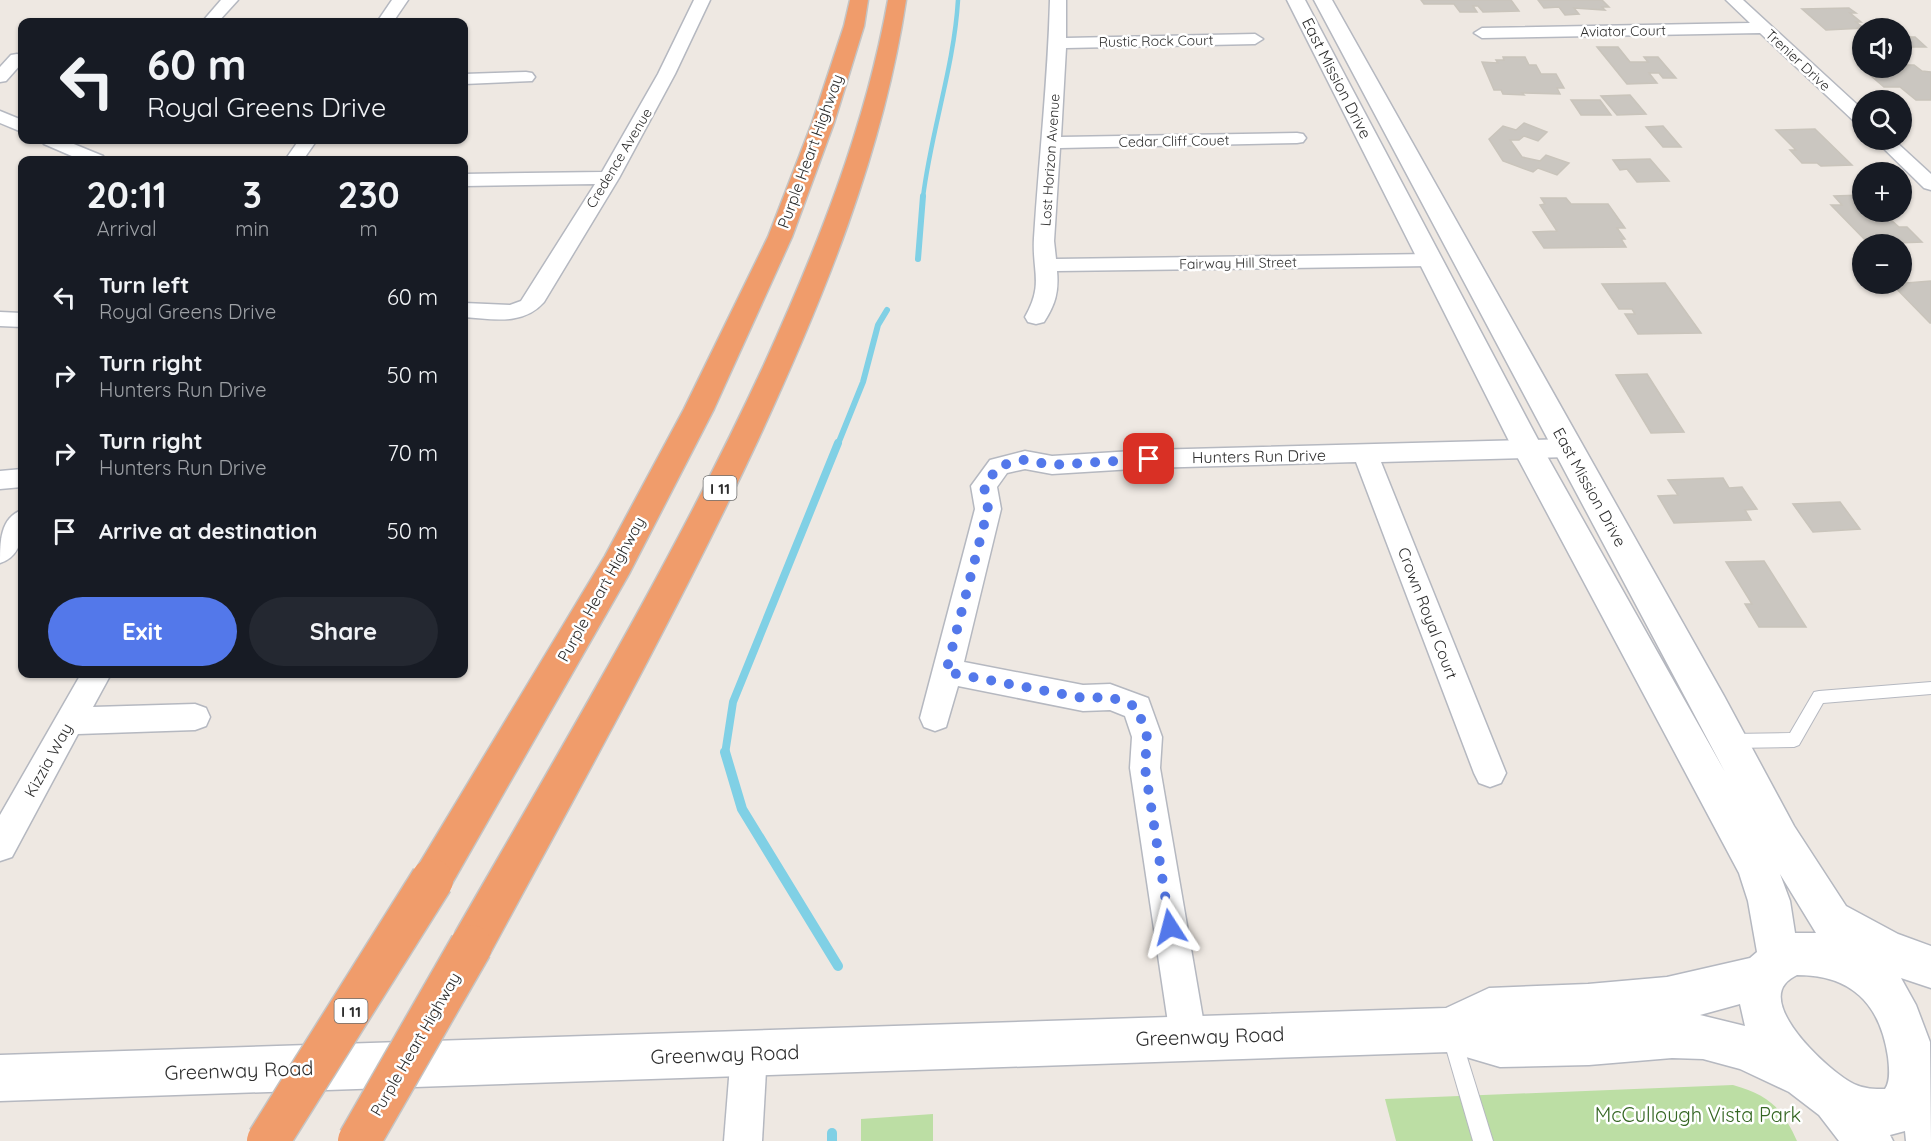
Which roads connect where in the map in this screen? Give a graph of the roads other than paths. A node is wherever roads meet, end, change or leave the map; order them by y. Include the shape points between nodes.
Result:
1 (230, 0) edge
2 (400, 0) edge
3 (702, 0) edge
4 (859, 0) edge
5 (897, 0) edge
6 (1058, 0) edge
7 (1296, 0) edge
8 (1323, 0) edge
9 (1734, 0) edge
10 (214, 18) edge
11 (388, 18) edge
12 (1764, 28) junction
13 (1482, 33) dead end
14 (1255, 39) dead end
15 (1057, 43) junction
16 (13, 59) edge
17 (0, 77) edge
18 (526, 77) dead end
19 (468, 79) edge
20 (1852, 110) edge
21 (0, 116) edge
22 (18, 125) edge
23 (1297, 138) dead end
24 (1050, 143) junction
25 (59, 144) edge
26 (1895, 150) edge
27 (87, 156) edge
28 (609, 178) junction
29 (468, 180) edge
30 (1931, 184) edge
31 (1431, 260) junction
32 (1045, 265) junction
33 (468, 310) edge
34 (1036, 317) dead end
35 (0, 319) edge
36 (18, 320) edge
37 (1568, 448) junction
38 (1528, 449) junction
39 (1365, 453) junction
40 (18, 478) edge
41 (0, 480) edge
42 (18, 526) edge
43 (0, 553) edge
44 (946, 672) junction
45 (94, 678) edge
46 (1931, 688) edge
47 (195, 717) dead end
48 (935, 718) dead end
49 (70, 722) junction
50 (1730, 741) junction
51 (1490, 772) dead end
52 (0, 846) edge
53 (1829, 916) junction
54 (1771, 967) junction
55 (1931, 968) edge
56 (1877, 980) junction
57 (1931, 1002) edge
58 (1449, 1030) junction
59 (1188, 1036) junction
60 (749, 1053) junction
61 (1800, 1074) junction
62 (0, 1078) edge
63 (1836, 1100) junction
64 (1929, 1101) edge
65 (268, 1141) edge
66 (359, 1141) edge
67 (742, 1141) edge
68 (1484, 1141) edge
69 (1869, 1141) edge

1 - 10 street
2 - 11 street
3 - 28 street, Credence Avenue via 661,87
4 - 65 highway, Purple Heart Highway / I 11, bridge via 823,123 780,237 699,409 616,565 432,880
5 - 66 highway, Purple Heart Highway / I 11, bridge via 869,125 831,242 758,413 670,585
6 - 15 street, Lost Horizon Avenue
7 - 31 street, East Mission Drive
8 - 37 street, East Mission Drive
9 - 12 street, Trenier Drive
12 - 13 street, Aviator Court
12 - 20 street, Trenier Drive
14 - 15 street, Rustic Rock Court
15 - 24 street, Lost Horizon Avenue
16 - 17 street
18 - 19 street
21 - 22 street
23 - 24 street, Cedar Cliff Couet
24 - 32 street, Lost Horizon Avenue
25 - 27 street
26 - 30 street
28 - 29 street
28 - 33 street, Credence Avenue via 537,298 525,309 501,314
31 - 32 street, Fairway Hill Street
31 - 38 street, East Mission Drive
32 - 34 street, Lost Horizon Avenue via 1046,299
35 - 36 street
37 - 38 street, Hunters Run Drive
37 - 50 street, East Mission Drive
38 - 39 street, Hunters Run Drive
38 - 54 street, East Mission Drive via 1756,865 1769,901
39 - 44 street, Hunters Run Drive via 1052,465 1024,460 999,466 984,486 988,509
39 - 51 street, Crown Royal Court
40 - 41 street
42 - 43 street
44 - 48 street, Hunters Run Drive
44 - 59 street via 1083,698 1110,697 1137,707 1147,737 1145,768
45 - 49 street, Kizzia Way
46 - 50 lane via 1819,697 1794,740
47 - 49 street
49 - 52 street, Kizzia Way
50 - 53 street, East Mission Drive via 1780,838
53 - 55 street via 1893,955
53 - 56 street, East Mission Drive
54 - 56 street via 1789,954 1810,954 1834,958
54 - 58 street, Greenway Road via 1692,995 1588,1006 1489,1010
54 - 61 street via 1760,988 1767,1028
56 - 57 street
56 - 64 street via 1906,1010 1921,1035 1930,1062
58 - 59 street, Greenway Road
58 - 61 street, Greenway Road via 1500,1045 1703,1037 1744,1048
58 - 68 lane
59 - 60 street, Greenway Road
60 - 62 street, Greenway Road
60 - 67 street
61 - 63 street
63 - 64 street via 1875,1113 1894,1113
63 - 69 street

